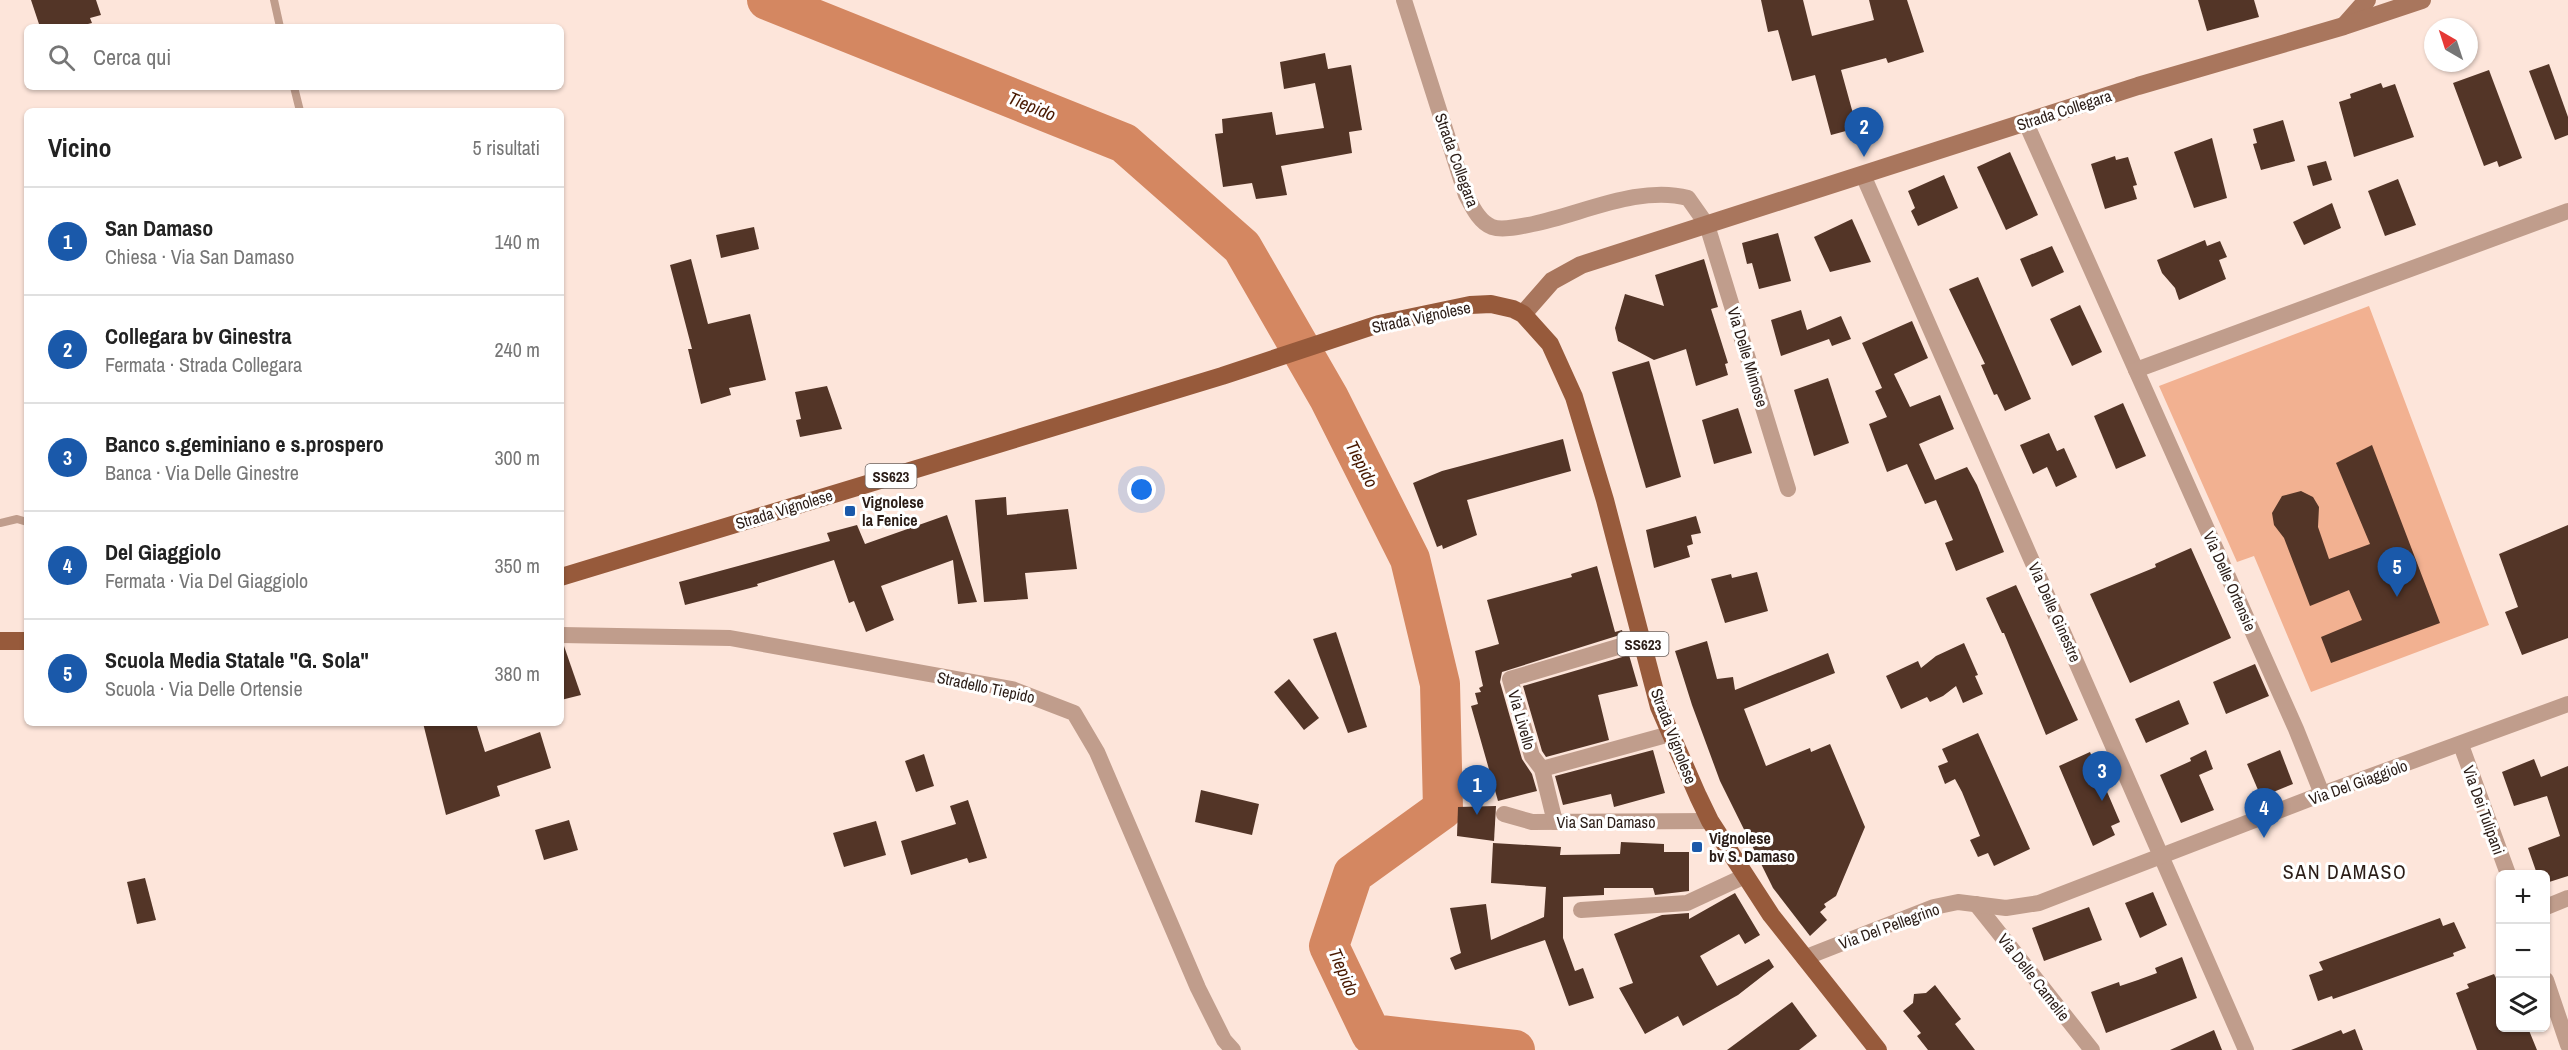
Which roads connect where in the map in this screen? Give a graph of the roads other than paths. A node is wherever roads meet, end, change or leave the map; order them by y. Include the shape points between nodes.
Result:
1 (274, 0) edge
2 (1404, 0) edge
3 (2367, 0) edge
4 (2421, 0) edge
5 (279, 24) edge
6 (2344, 26) junction
7 (295, 90) edge
8 (299, 108) edge
9 (2026, 123) junction
10 (1863, 176) junction
11 (2568, 211) edge
12 (1707, 225) junction
13 (1523, 314) junction
14 (2136, 370) junction
15 (1788, 489) dead end
16 (24, 521) edge
17 (0, 523) edge
18 (564, 575) edge
19 (564, 634) edge
20 (1641, 640) junction
21 (0, 641) edge
22 (24, 641) edge
23 (2568, 704) edge
24 (1670, 734) junction
25 (2461, 745) junction
26 (1542, 769) junction
27 (2322, 794) junction
28 (1504, 814) dead end
29 (1710, 821) junction
30 (1556, 822) junction
31 (2162, 855) junction
32 (2507, 870) edge
33 (1744, 876) junction
34 (2568, 898) edge
35 (1976, 904) junction
36 (2550, 905) edge
37 (1581, 910) dead end
38 (1804, 958) junction
39 (2550, 992) edge
40 (2568, 1045) edge
41 (1233, 1050) edge
42 (1878, 1050) edge
43 (2092, 1050) edge
44 (2246, 1050) edge

1 - 5 lane
2 - 12 street, Strada Collegara via 1466,195 1485,222 1492,227 1518,227 1671,193 1688,198
3 - 6 street
4 - 6 street, Strada Collegara
6 - 9 street, Strada Collegara
7 - 8 lane
9 - 10 street, Strada Collegara
9 - 14 street, Via Delle Ortensie
10 - 12 street, Strada Collegara
10 - 31 street, Via Delle Ginestre
11 - 14 street
12 - 13 street, Strada Collegara via 1572,269 1552,281
12 - 15 street, Via Delle Mimose
13 - 18 main road, Strada Vignolese / SS623 via 1503,306 1470,305 1379,324 1222,376
13 - 20 main road, Strada Vignolese / SS623 via 1550,344 1574,397
14 - 27 street, Via Delle Ortensie
16 - 17 lane
19 - 41 street, Stradello Tiepido via 730,638 1012,689 1074,713 1097,752 1198,988
20 - 24 main road, Strada Vignolese / SS623
20 - 26 street, Via Livello via 1510,679 1532,756
21 - 22 main road
23 - 25 street, Via Del Giaggiolo
24 - 26 street
24 - 29 main road, Strada Vignolese / SS623
25 - 27 street, Via Del Giaggiolo
25 - 32 street, Via Dei Tulipani
26 - 30 street, Via Livello
27 - 31 street, Via Del Giaggiolo
28 - 30 street, Via San Damaso via 1532,822
29 - 30 street, Via San Damaso
29 - 33 main road, Strada Vignolese / SS623
31 - 35 street, Via Del Giaggiolo via 2039,903 2006,908
31 - 44 street, Via Delle Ginestre
33 - 37 street via 1687,903
33 - 38 main road, Strada Vignolese / SS623
34 - 36 street
35 - 38 street, Via Del Pellegrino via 1958,902 1934,907
35 - 43 street, Via Delle Camelie
38 - 42 main road, Strada Vignolese / SS623
39 - 40 street

